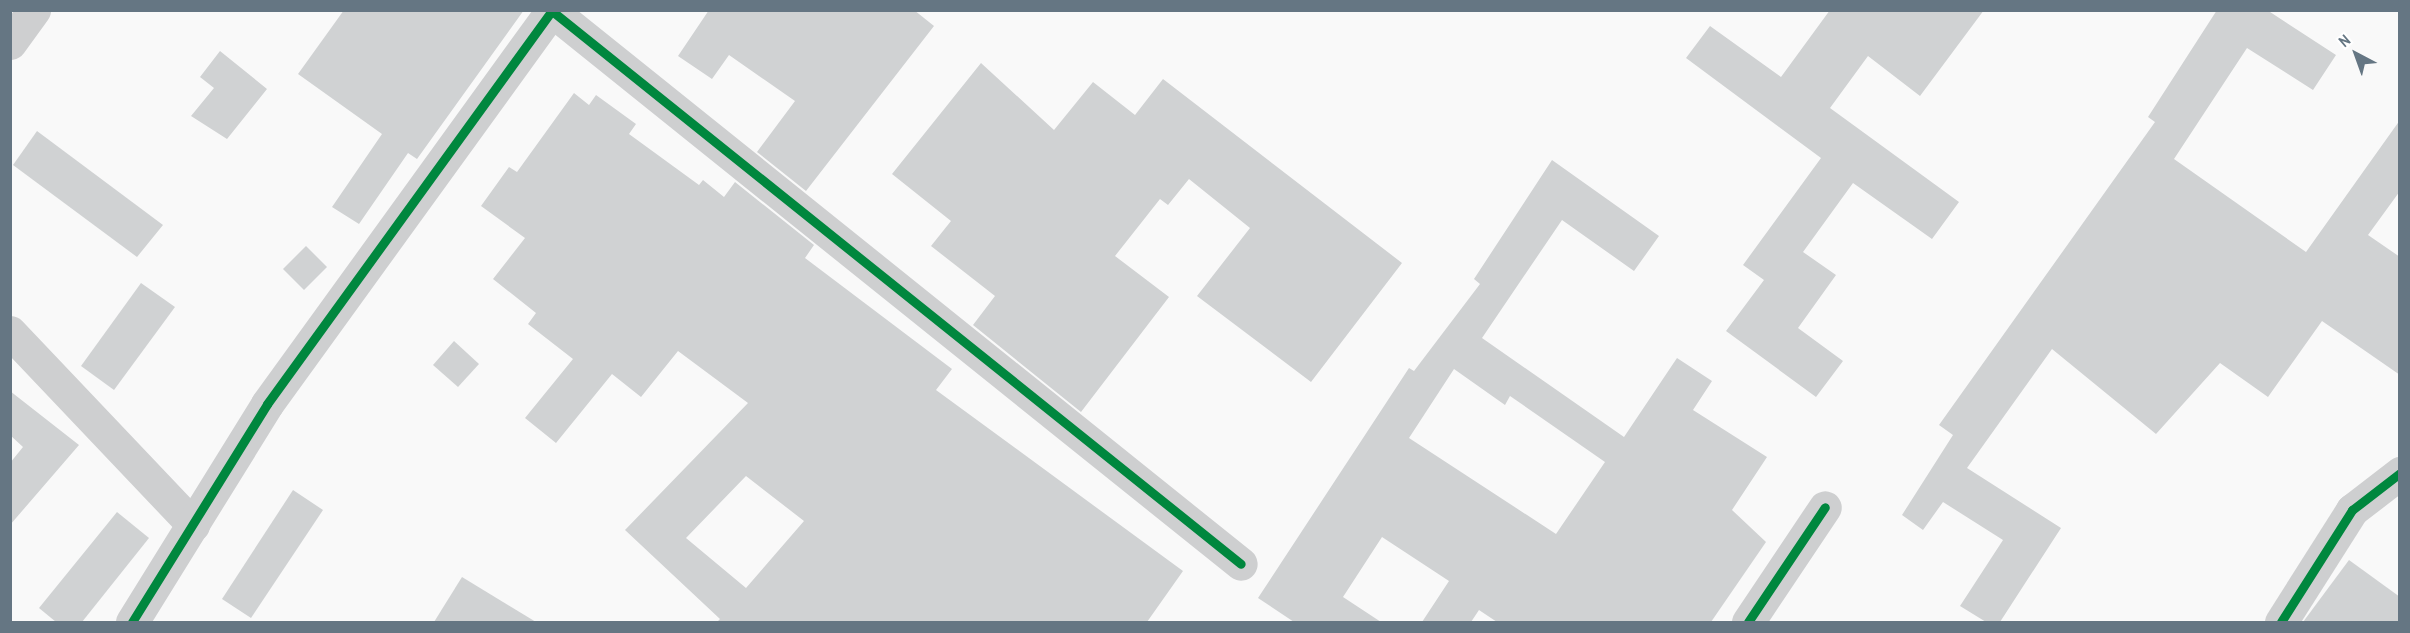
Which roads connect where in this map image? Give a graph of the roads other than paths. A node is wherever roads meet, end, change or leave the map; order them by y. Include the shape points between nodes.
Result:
1 (34, 10) edge
2 (552, 11) edge
3 (10, 44) edge
4 (10, 332) edge
5 (2400, 473) edge
6 (1825, 507) dead end
7 (193, 525) junction
8 (1241, 564) dead end
9 (132, 622) edge
10 (1748, 622) edge
11 (2281, 622) edge

1 - 3 street
2 - 7 street via 267,404
2 - 8 street
4 - 7 street
5 - 11 street via 2352,510
6 - 10 street
7 - 9 street

